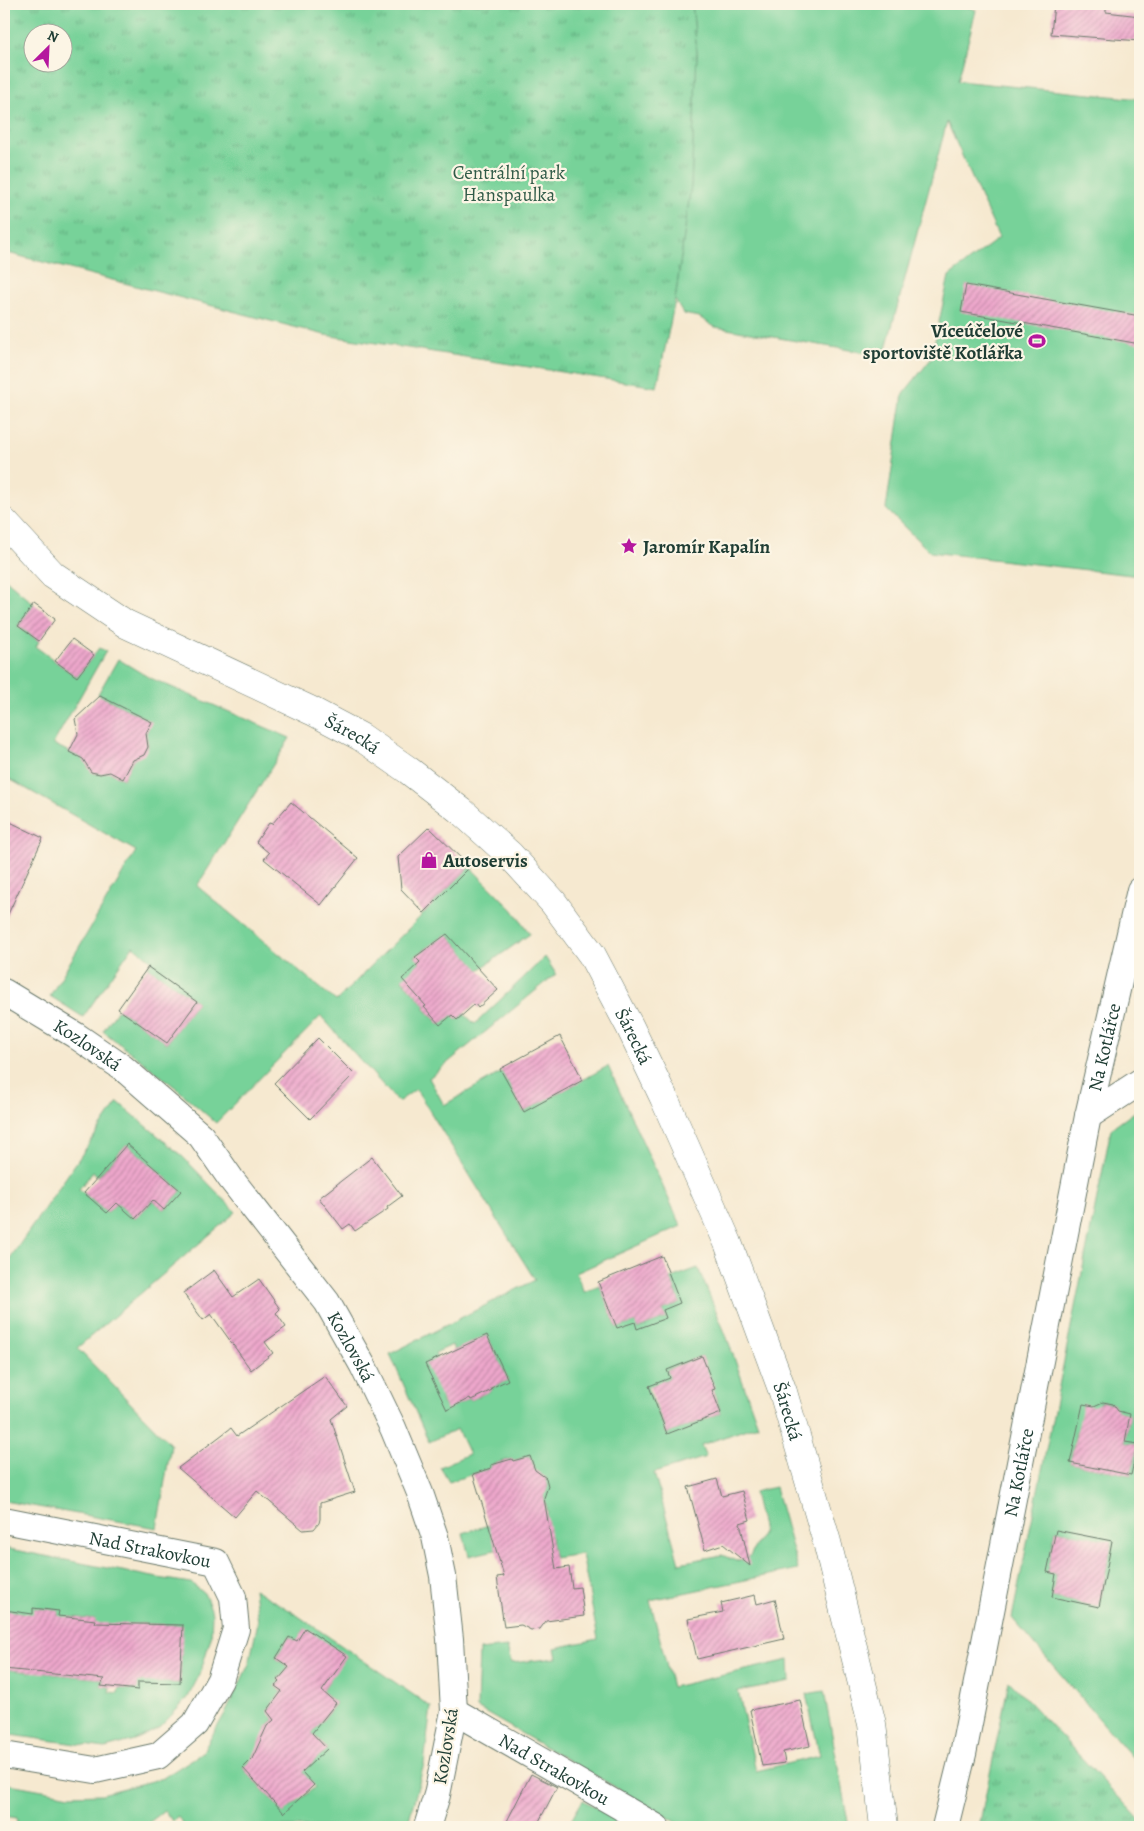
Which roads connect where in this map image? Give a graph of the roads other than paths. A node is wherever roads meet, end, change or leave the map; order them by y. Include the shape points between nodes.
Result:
1 (4, 522) edge
2 (1140, 890) edge
3 (4, 992) edge
4 (1140, 1082) edge
5 (1088, 1116) junction
6 (4, 1520) edge
7 (454, 1711) junction
8 (4, 1755) edge
9 (427, 1827) edge
10 (656, 1827) edge
11 (884, 1827) edge
12 (945, 1827) edge

1 - 11 street, Šárecká via 53,575 126,624 353,732 408,770 510,855 553,902 592,955 630,1027 728,1244 784,1392 827,1542 872,1724
2 - 5 street, Na Kotlářce
3 - 7 street, Kozlovská via 123,1068 201,1136 327,1302 393,1428 435,1537 444,1576
4 - 5 street, Na Kotlářce
5 - 12 street, Na Kotlářce via 963,1754
6 - 8 street, Nad Strakovkou via 216,1562 233,1597 236,1629 220,1680 195,1724 158,1756 95,1770
7 - 9 street, Kozlovská
7 - 10 street, Nad Strakovkou

